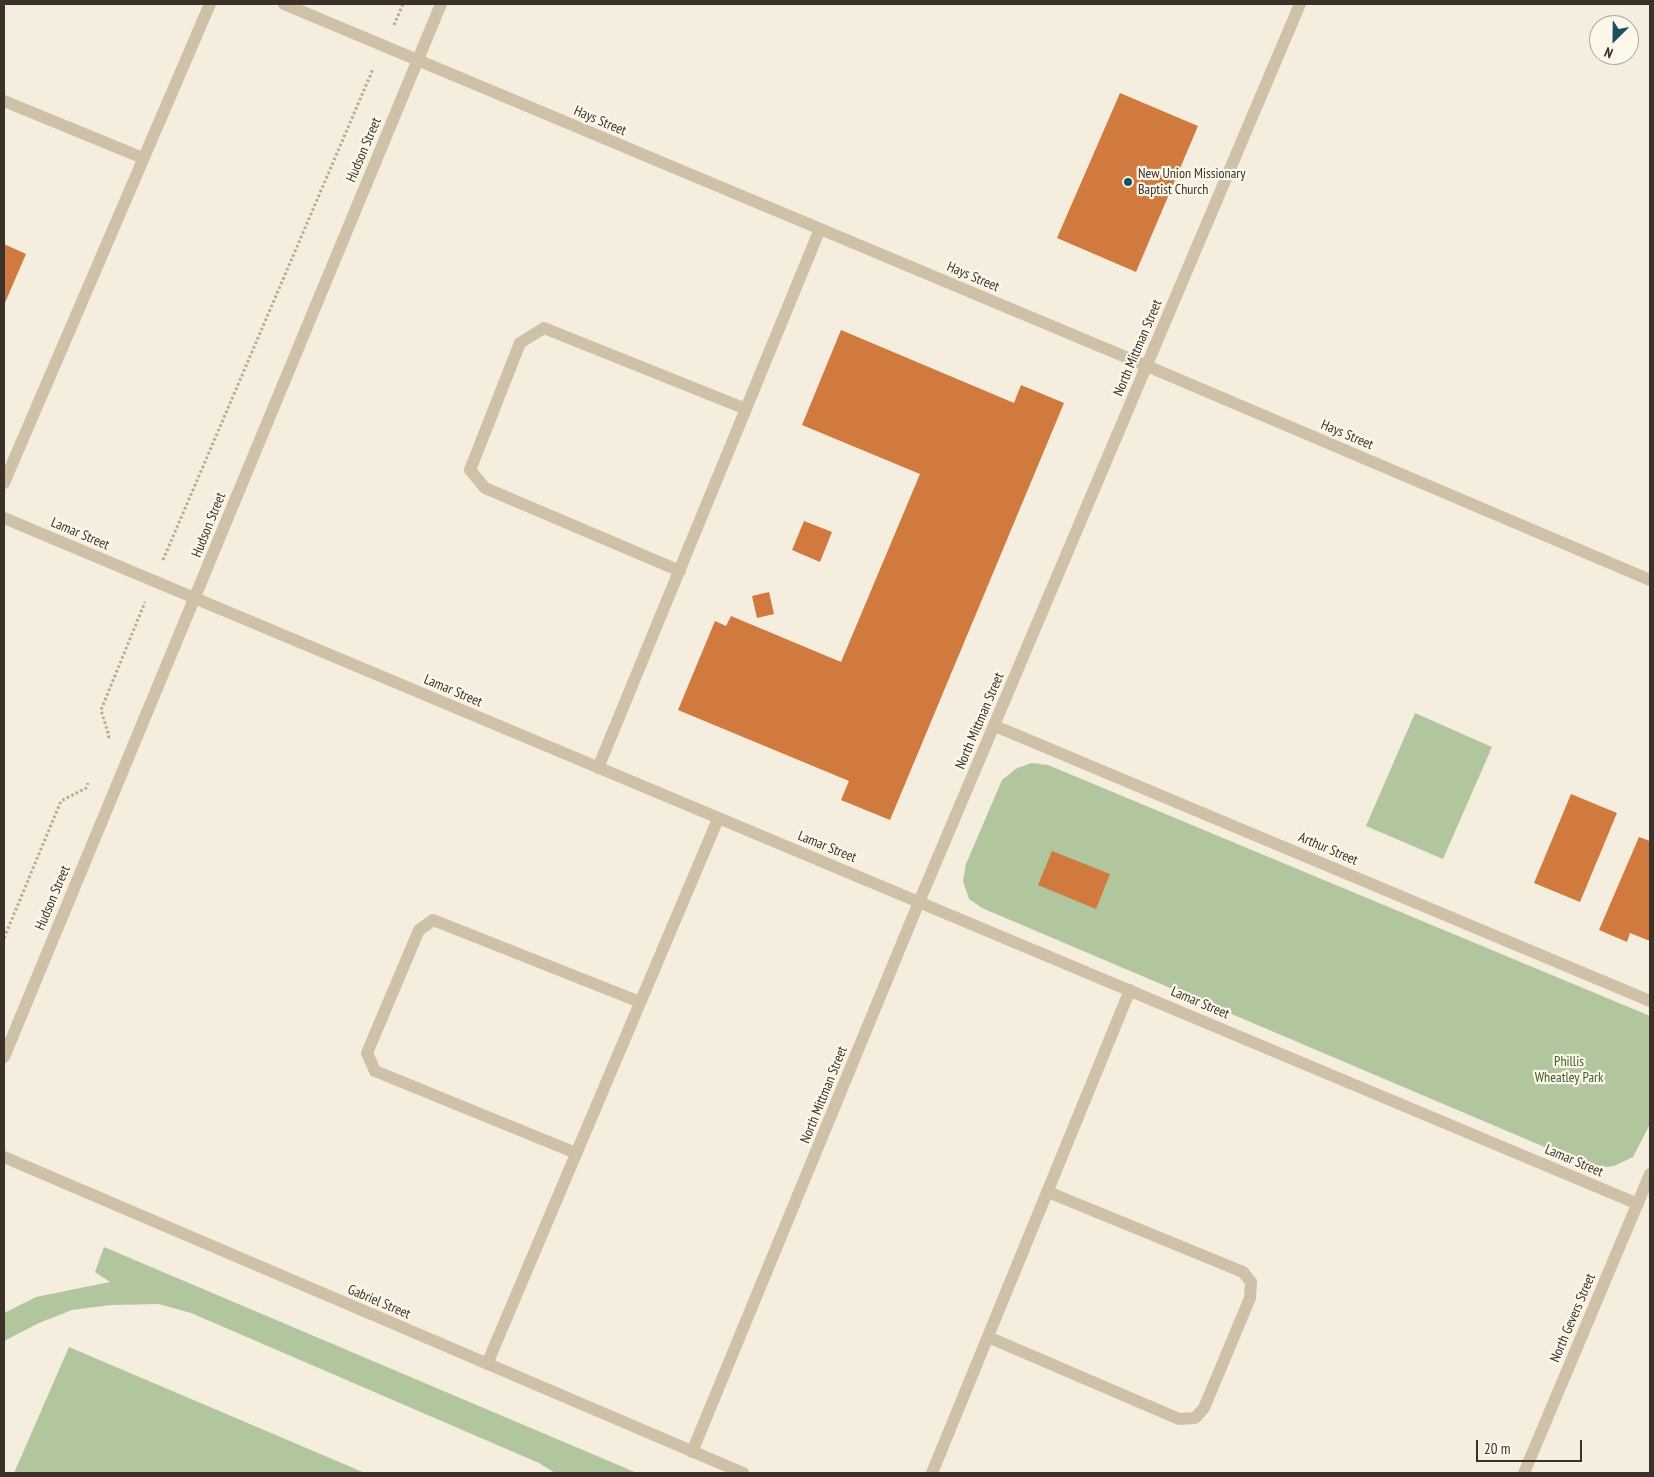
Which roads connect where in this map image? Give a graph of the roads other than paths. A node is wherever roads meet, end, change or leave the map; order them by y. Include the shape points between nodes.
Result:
1 (210, 4) edge
2 (284, 4) edge
3 (442, 4) edge
4 (1300, 4) edge
5 (418, 61) junction
6 (4, 101) edge
7 (143, 158) junction
8 (820, 229) junction
9 (1147, 366) junction
10 (746, 409) junction
11 (4, 483) edge
12 (4, 518) edge
13 (680, 571) junction
14 (1650, 580) edge
15 (195, 598) junction
16 (995, 726) junction
17 (598, 768) junction
18 (718, 819) junction
19 (919, 902) junction
20 (1130, 990) junction
21 (1650, 1001) edge
22 (640, 1002) junction
23 (4, 1056) edge
24 (576, 1152) junction
25 (4, 1157) edge
26 (1650, 1174) edge
27 (1048, 1192) junction
28 (1638, 1204) junction
29 (988, 1338) junction
30 (487, 1364) junction
31 (692, 1452) junction
32 (743, 1473) edge
33 (932, 1473) edge
34 (1524, 1473) edge

1 - 7 street
2 - 5 street, Hays Street
3 - 5 street, Hudson Street
4 - 9 street, North Mittman Street
5 - 8 street, Hays Street
5 - 15 street, Hudson Street
6 - 7 street
7 - 11 street
8 - 9 street, Hays Street
8 - 10 street
9 - 14 street, Hays Street
9 - 16 street, North Mittman Street
10 - 13 street
10 - 13 street via 544,328 520,343 470,470 485,488
12 - 15 street, Lamar Street
13 - 17 street
15 - 17 street, Lamar Street
15 - 23 street, Hudson Street
16 - 19 street, North Mittman Street
16 - 21 street, Arthur Street
17 - 18 street, Lamar Street
18 - 19 street, Lamar Street
18 - 22 street
19 - 20 street, Lamar Street
19 - 31 street, North Mittman Street
20 - 27 street
20 - 28 street, Lamar Street
22 - 24 street
22 - 24 street via 433,920 419,930 367,1053 375,1071
24 - 30 street
25 - 30 street, Gabriel Street
26 - 28 street, North Gevers Street
27 - 29 street
27 - 29 street via 1243,1272 1251,1282 1250,1298 1204,1408 1195,1418 1179,1419
28 - 34 street, North Gevers Street
29 - 33 street
30 - 31 street, Gabriel Street
31 - 32 street, Gabriel Street

